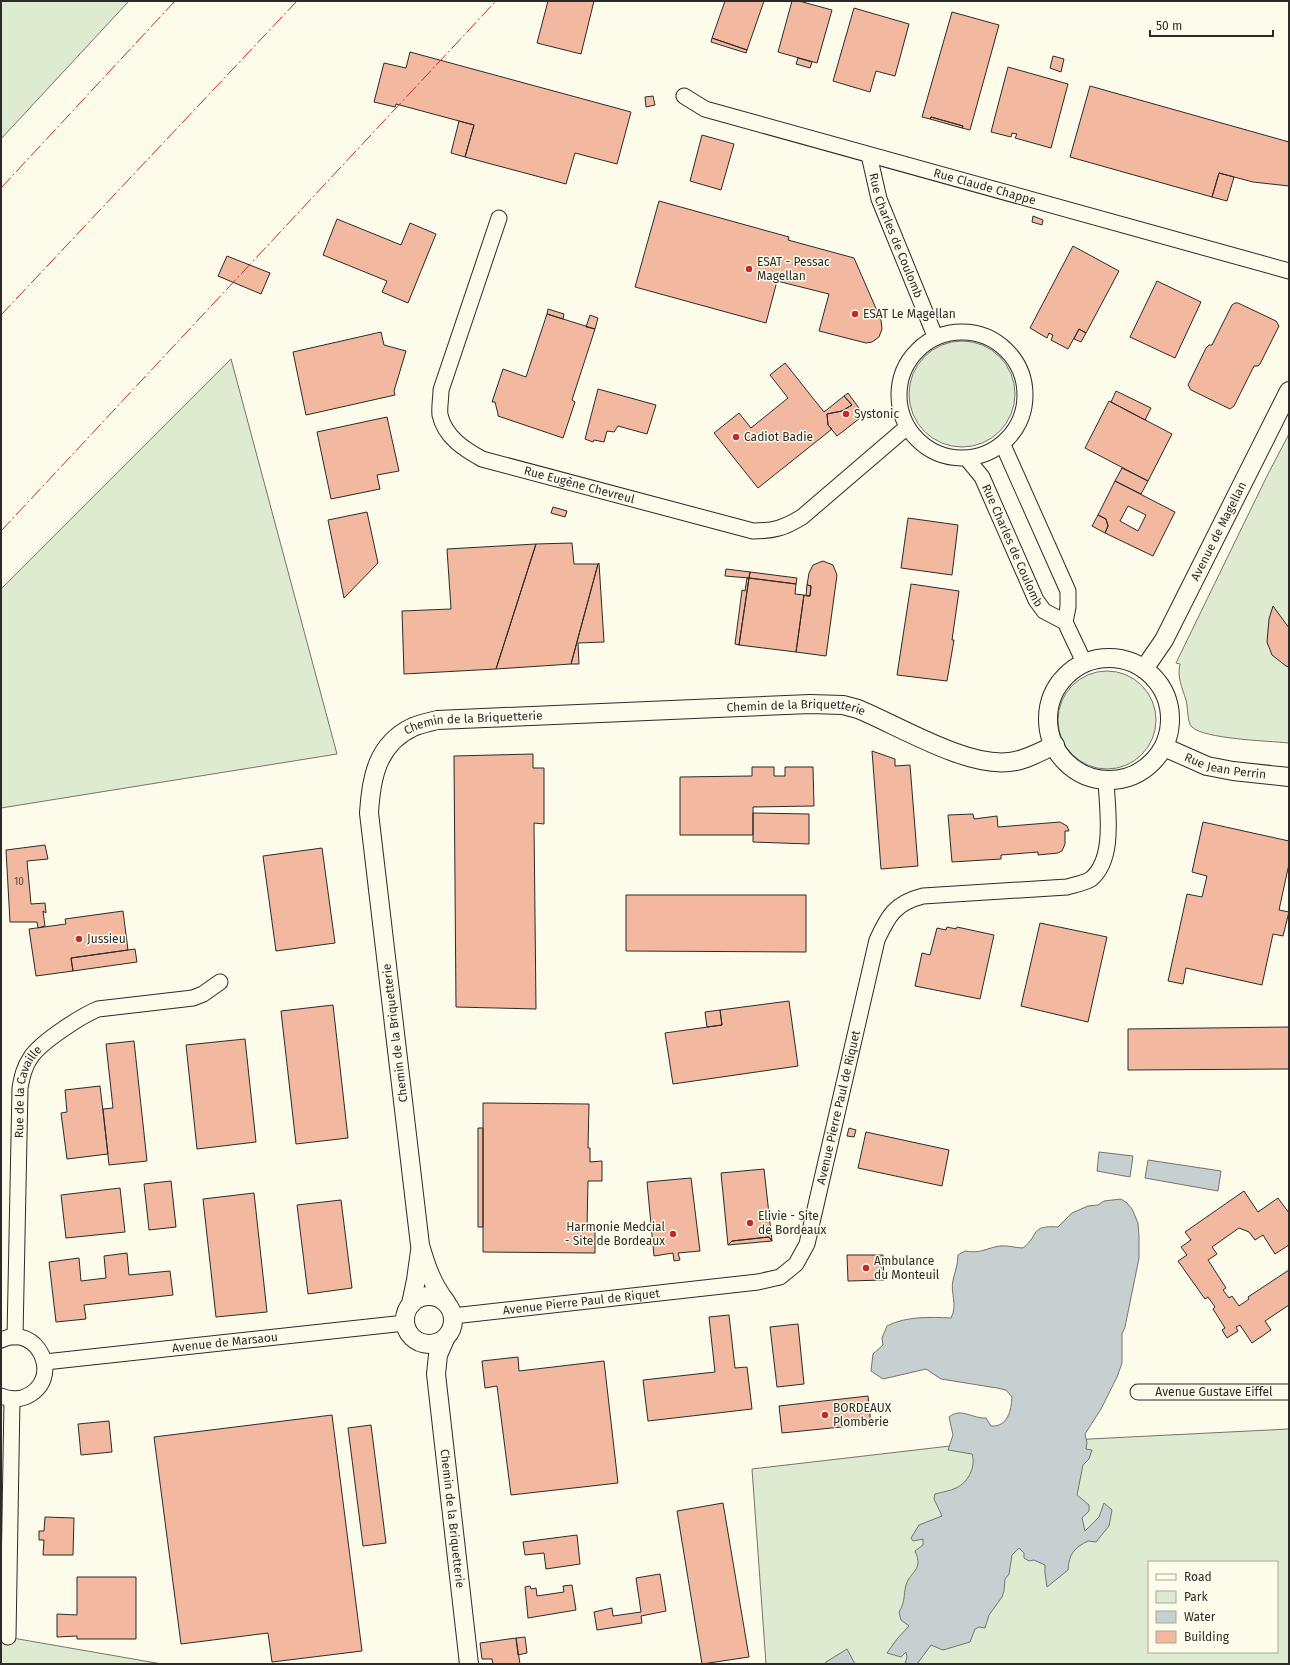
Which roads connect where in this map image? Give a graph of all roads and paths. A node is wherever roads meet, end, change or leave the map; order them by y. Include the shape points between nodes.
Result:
1 (684, 96) dead end
2 (869, 155) junction
3 (499, 218) dead end
4 (1289, 271) edge
5 (935, 336) junction
6 (1289, 391) edge
7 (907, 427) junction
8 (1003, 445) junction
9 (968, 460) junction
10 (1065, 622) junction
11 (1084, 662) junction
12 (1144, 669) junction
13 (1055, 745) junction
14 (1164, 747) junction
15 (1289, 777) edge
16 (1106, 780) junction
17 (220, 982) dead end
18 (420, 1245) junction
19 (411, 1304) junction
20 (450, 1309) junction
21 (405, 1323) junction
22 (8, 1339) edge
23 (445, 1339) junction
24 (416, 1340) junction
25 (45, 1362) junction
26 (436, 1374) junction
27 (1138, 1392) dead end
28 (1289, 1392) edge
29 (7, 1397) edge
30 (8, 1637) dead end
31 (469, 1664) edge

1 - 2 street, Rue Claude Chappe via 705,109
2 - 4 street, Rue Claude Chappe
2 - 5 street, Rue Charles de Coulomb via 879,199
3 - 7 street, Rue Eugène Chevreul via 441,390 440,415 446,431 462,447 482,459 753,531 770,531 802,517
5 - 7 street via 918,348 906,364 898,396
5 - 8 street via 970,331 1000,344 1021,367 1027,399 1016,428
6 - 12 street, Avenue de Magellan via 1164,640
7 - 9 street via 928,447 948,457
8 - 9 street
8 - 10 street via 1068,591
9 - 10 street, Rue Charles de Coulomb via 982,477 1036,600 1044,612
10 - 11 street
11 - 12 street via 1115,658
11 - 13 street via 1061,680 1048,706 1049,734
12 - 14 street via 1164,690 1171,718
13 - 16 street via 1065,762 1092,778
13 - 18 street, Chemin de la Briquetterie via 1009,762 990,761 951,751 858,709 843,705 810,704 437,720 413,727 398,737 375,767 370,789 369,813
14 - 15 street, Rue Jean Perrin via 1207,766
14 - 16 street via 1148,767 1129,777
16 - 20 street, Avenue Pierre Paul de Riquet via 1108,843 1099,869 1090,879 1067,887 923,896 909,899 887,918 877,940 807,1244 796,1264 780,1277 758,1282
17 - 22 street, Rue de la Cavaille via 193,998 98,1009 87,1014 31,1056 22,1073 20,1088
18 - 19 street, Chemin de la Briquetterie
18 - 20 street, Chemin de la Briquetterie via 435,1288
19 - 20 street via 424,1296 432,1296
19 - 21 street, Chemin de la Briquetterie via 407,1310
20 - 23 street, Chemin de la Briquetterie via 453,1325
21 - 24 street, Chemin de la Briquetterie via 407,1330
21 - 25 street, Avenue de Marsaou
22 - 25 street via 25,1339 34,1344
23 - 24 street via 430,1344
23 - 26 street, Chemin de la Briquetterie via 438,1355
24 - 26 street, Chemin de la Briquetterie
25 - 29 street via 43,1380 31,1395 22,1398
26 - 31 street, Chemin de la Briquetterie
27 - 28 street, Avenue Gustave Eiffel
29 - 30 street

